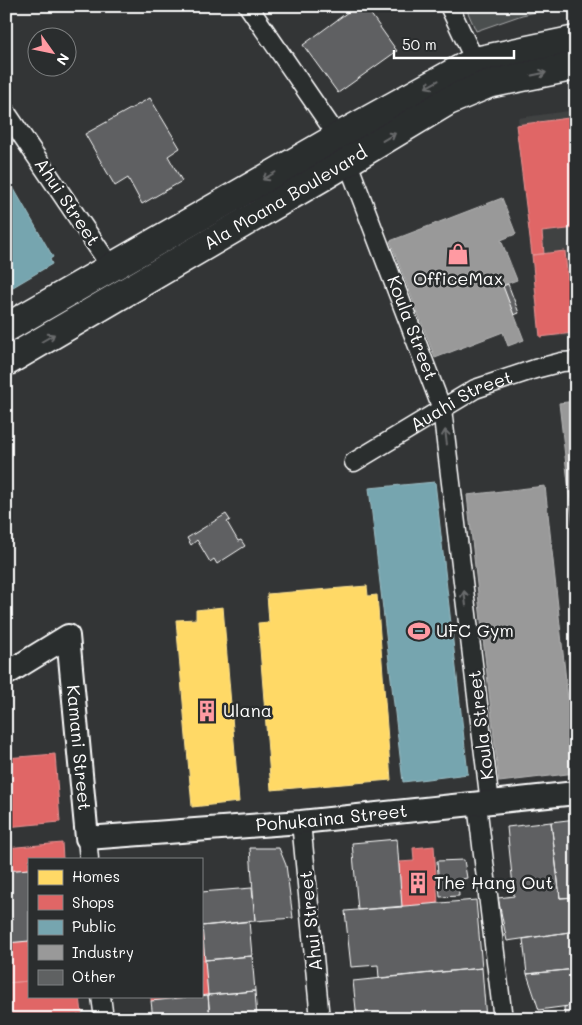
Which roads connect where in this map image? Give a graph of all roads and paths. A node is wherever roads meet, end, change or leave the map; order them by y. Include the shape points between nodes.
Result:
1 (248, 6) edge
2 (449, 6) edge
3 (576, 40) edge
4 (475, 61) junction
5 (576, 66) edge
6 (6, 112) edge
7 (338, 137) junction
8 (348, 162) junction
9 (111, 267) junction
10 (6, 328) edge
11 (576, 361) edge
12 (6, 362) edge
13 (442, 409) junction
14 (354, 462) dead end
15 (6, 674) edge
16 (576, 794) edge
17 (484, 804) junction
18 (301, 822) junction
19 (88, 848) edge
20 (102, 998) edge
21 (104, 1019) edge
22 (320, 1019) edge
23 (503, 1019) edge

1 - 7 street, Koula Street
2 - 4 street
3 - 4 main road, Ala Moana Boulevard
4 -> 7 main road, Ala Moana Boulevard
8 -> 5 main road, Ala Moana Boulevard via 448,101 488,84
6 - 9 street, Ahui Street
7 - 8 street, Koula Street
7 -> 9 main road, Ala Moana Boulevard
12 -> 8 main road, Ala Moana Boulevard
8 - 13 street, Koula Street
9 - 10 main road, Ala Moana Boulevard
11 - 13 street, Auahi Street via 536,369 475,389
13 - 14 street, Auahi Street
17 -> 13 street, Koula Street
15 - 19 street, Kamani Street via 68,636
16 - 17 street, Pohukaina Street
17 - 18 street, Pohukaina Street
17 - 23 street, Koula Street
18 - 19 street, Pohukaina Street
18 - 22 street, Ahui Street
20 - 21 street

